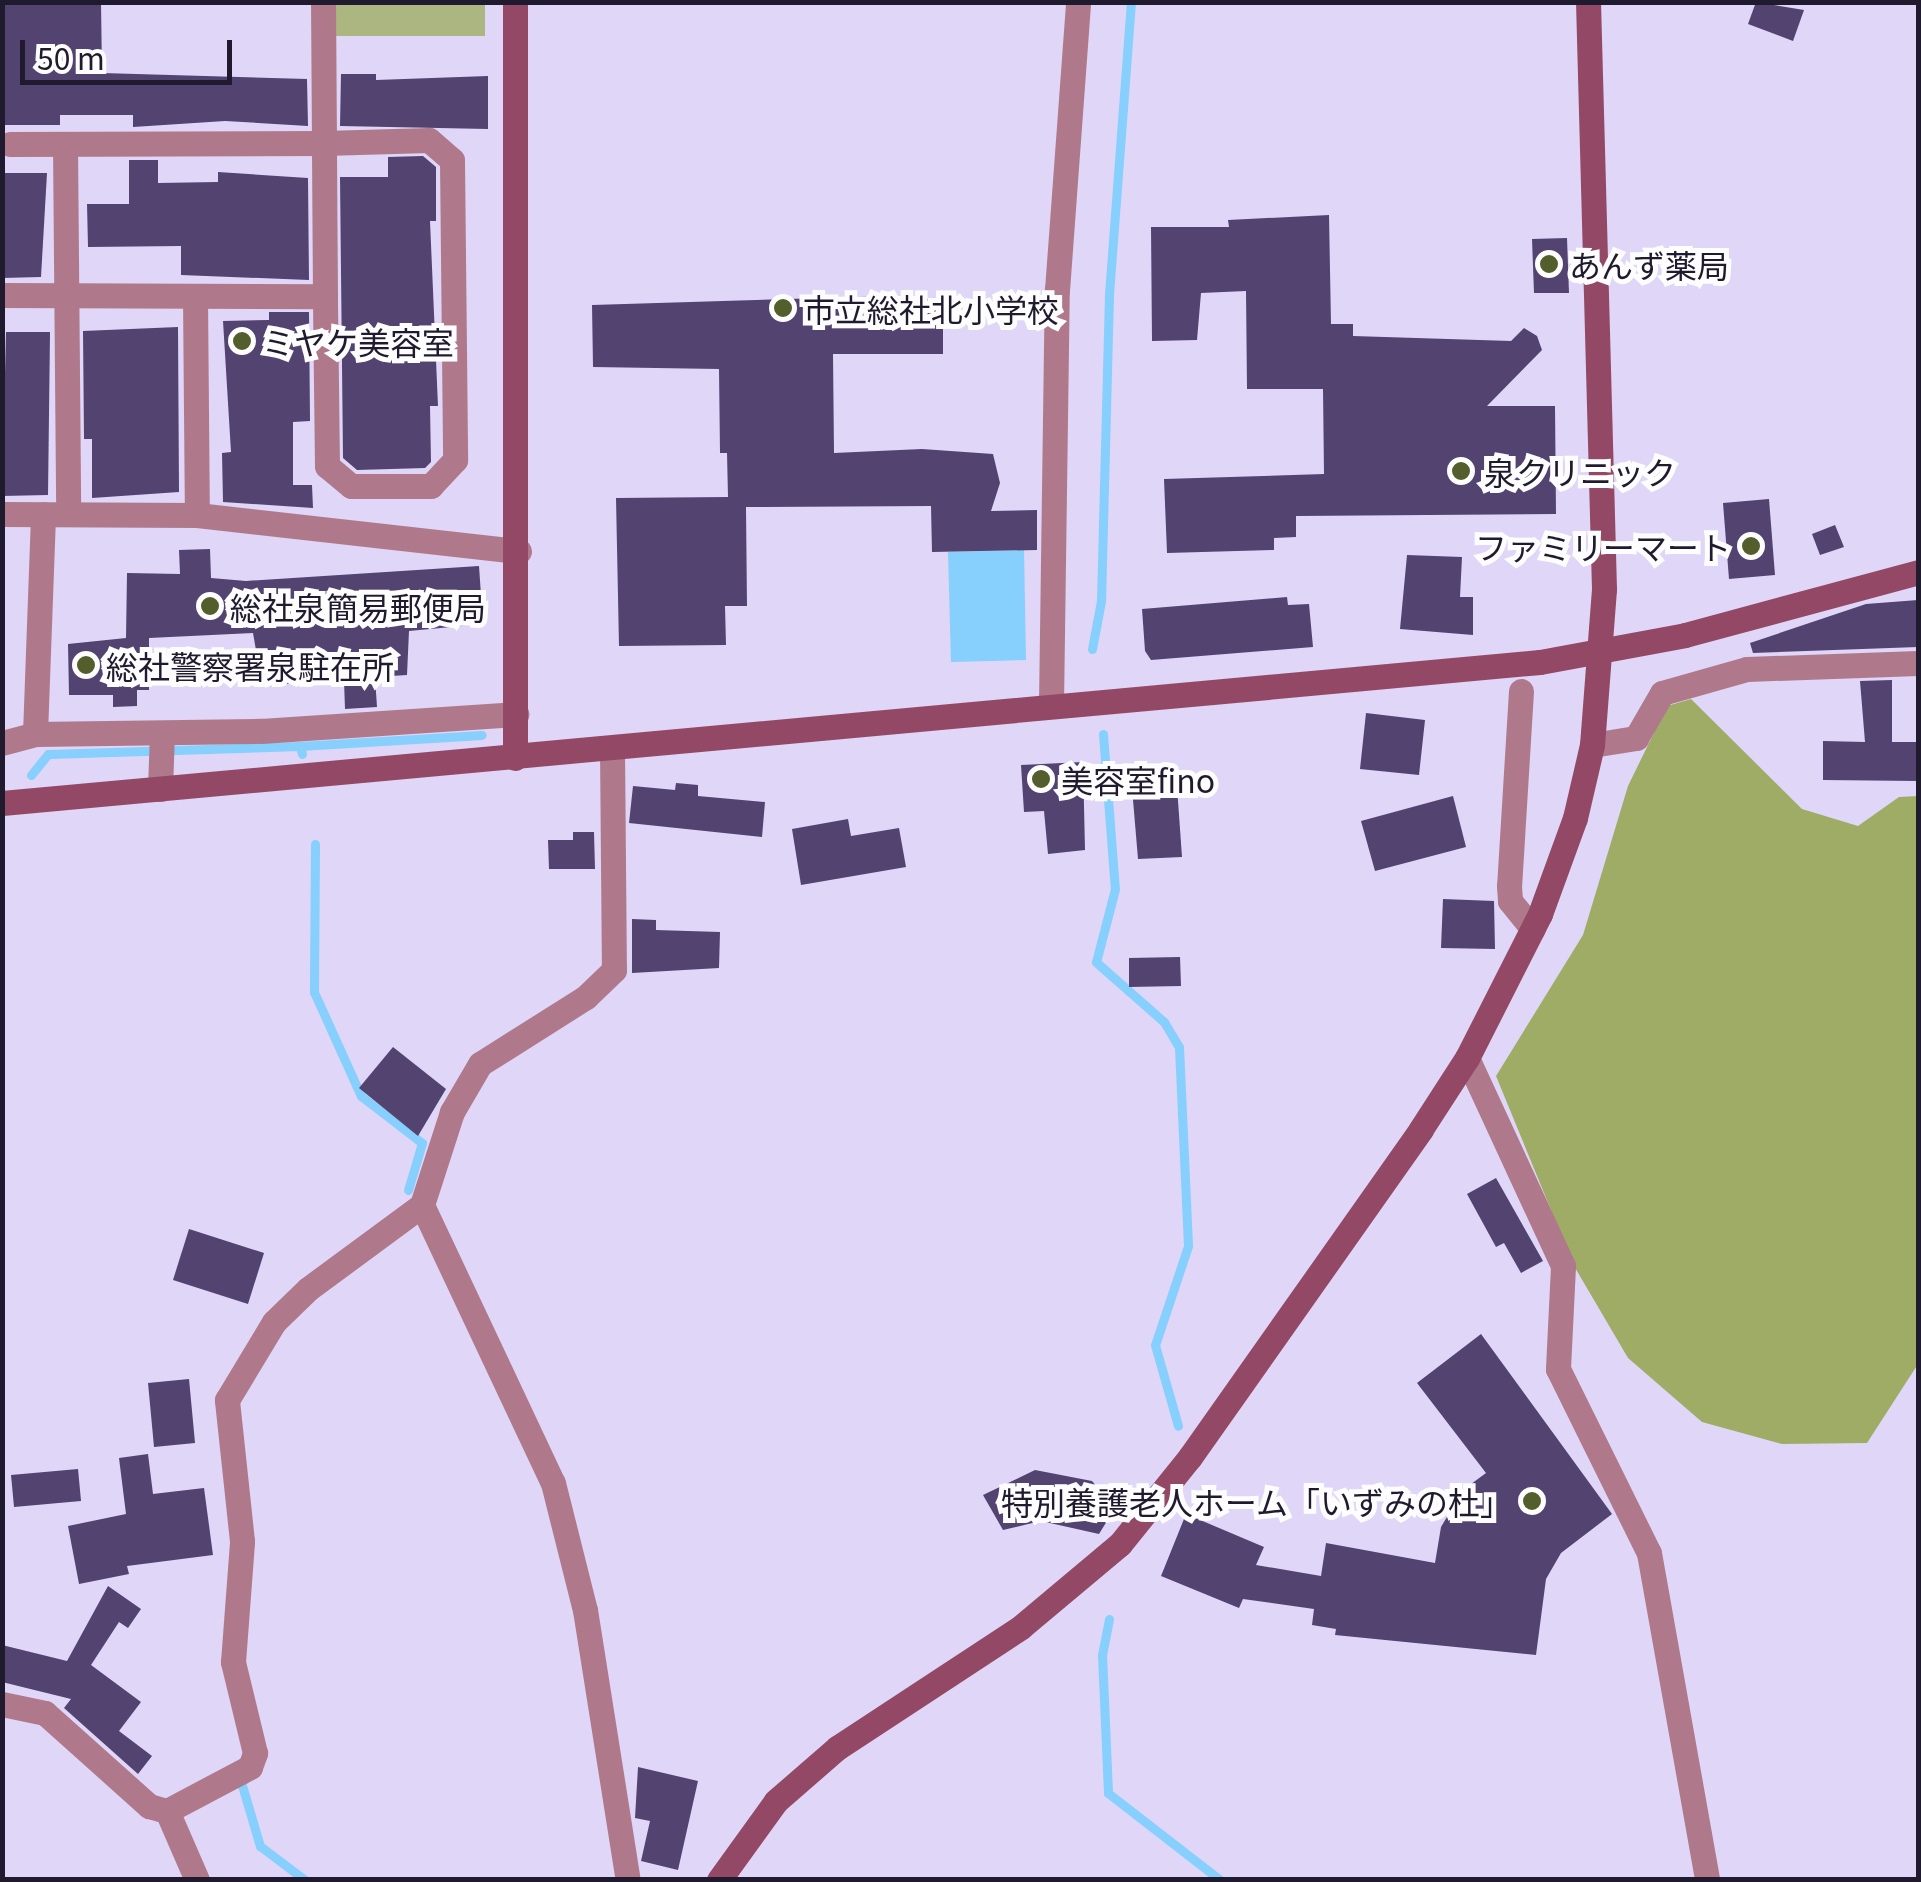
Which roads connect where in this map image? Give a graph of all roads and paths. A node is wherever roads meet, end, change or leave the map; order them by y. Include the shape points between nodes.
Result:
1 (324, 2) edge
2 (516, 2) edge
3 (1078, 2) edge
4 (1588, 2) edge
5 (324, 143) junction
6 (10, 144) dead end
7 (65, 144) junction
8 (2, 295) edge
9 (66, 295) junction
10 (195, 296) junction
11 (325, 296) junction
12 (2, 514) edge
13 (56, 514) junction
14 (197, 514) junction
15 (519, 551) junction
16 (1918, 572) edge
17 (1600, 654) junction
18 (1918, 663) edge
19 (1521, 691) dead end
20 (1051, 705) junction
21 (516, 714) junction
22 (35, 734) junction
23 (2, 743) edge
24 (162, 745) junction
25 (1592, 745) junction
26 (612, 748) junction
27 (514, 758) junction
28 (160, 789) junction
29 (2, 803) edge
30 (1534, 929) junction
31 (1467, 1058) junction
32 (422, 1205) junction
33 (2, 1704) edge
34 (167, 1811) junction
35 (197, 1880) edge
36 (628, 1880) edge
37 (720, 1880) edge
38 (1706, 1880) edge

1 - 5 street
2 - 15 street
3 - 20 street via 1057,290
4 - 17 street via 1604,590
5 - 7 street
5 - 11 street
5 - 11 street via 429,140 452,160 456,460 431,486 351,486 327,466
6 - 7 street
7 - 9 street
8 - 9 street
9 - 10 street
9 - 13 street
10 - 11 street
10 - 14 street
12 - 13 street
13 - 14 street
13 - 22 street
14 - 15 street
15 - 21 street
16 - 17 street
17 - 20 street
17 - 25 street
18 - 25 street via 1746,670 1662,693 1636,738
19 - 30 street via 1510,901
20 - 26 street
21 - 24 street
21 - 27 street
22 - 23 street
22 - 24 street
24 - 28 street
25 - 30 street via 1560,868
26 - 27 street
26 - 32 street via 614,970 586,997 480,1064 446,1125
27 - 28 street
28 - 29 street
30 - 31 street
31 - 37 street via 1190,1458 1120,1544 1021,1627 837,1748 776,1801
31 - 38 street via 1563,1266 1558,1369 1649,1552
32 - 34 street via 274,1322 228,1400 242,1540 233,1662 255,1753 250,1767
32 - 36 street via 553,1482 585,1610
33 - 34 street via 45,1713 150,1806
34 - 35 street

